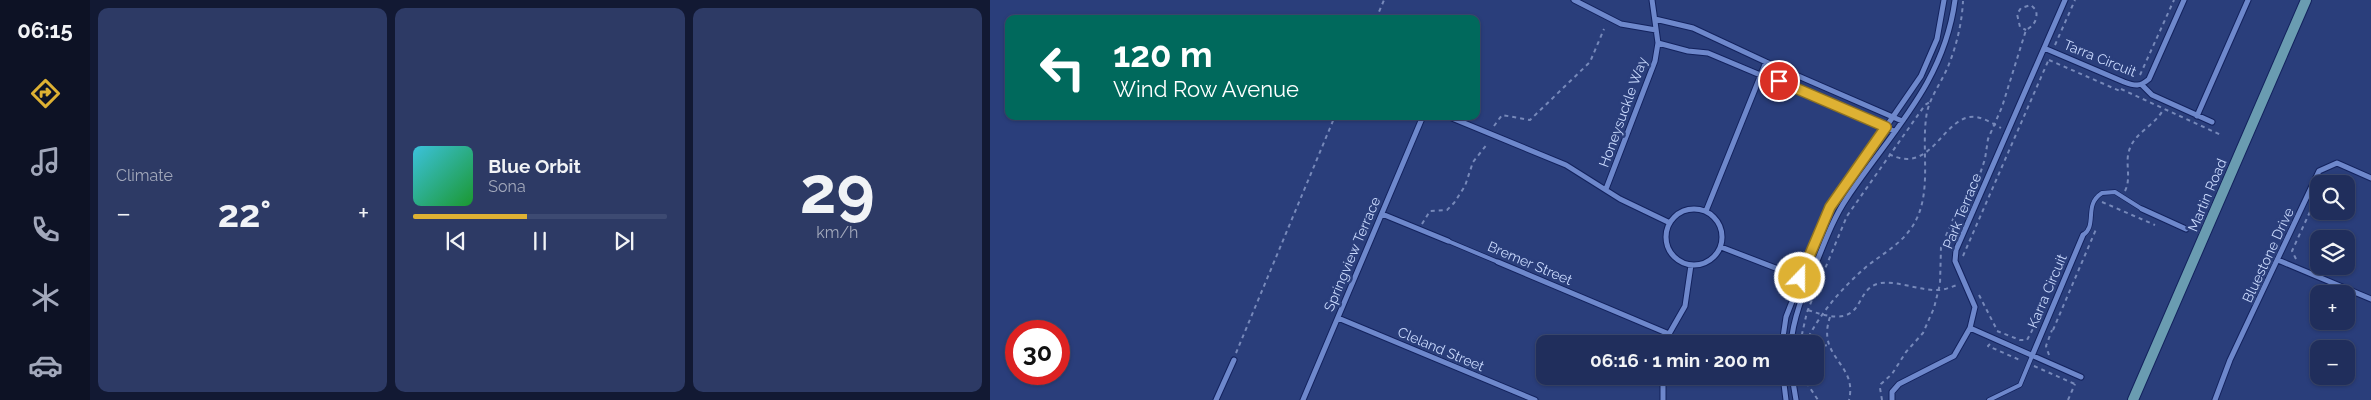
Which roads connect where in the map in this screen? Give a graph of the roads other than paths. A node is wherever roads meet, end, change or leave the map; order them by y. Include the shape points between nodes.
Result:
1 (1574, 0) edge
2 (1652, 0) edge
3 (1944, 0) edge
4 (1954, 0) edge
5 (2065, 0) edge
6 (2184, 0) edge
7 (2248, 0) edge
8 (2306, 0) edge
9 (1655, 19) junction
10 (1656, 30) junction
11 (1658, 42) junction
12 (2044, 48) junction
13 (1766, 62) junction
14 (1761, 74) junction
15 (2142, 85) junction
16 (2197, 116) junction
17 (1893, 117) junction
18 (1421, 120) edge
19 (1457, 120) edge
20 (1902, 121) junction
21 (2212, 122) dead end
22 (1886, 127) junction
23 (1894, 131) junction
24 (2371, 178) edge
25 (1606, 189) junction
26 (2142, 209) joint
27 (1706, 212) junction
28 (1382, 214) junction
29 (1670, 223) junction
30 (2186, 229) dead end
31 (2083, 235) joint
32 (1448, 241) joint
33 (1721, 247) junction
34 (2278, 260) junction
35 (1498, 262) joint
36 (1691, 265) junction
37 (1800, 278) junction
38 (1808, 281) junction
39 (2371, 299) edge
40 (1338, 318) junction
41 (1970, 328) junction
42 (1669, 334) joint
43 (1783, 335) edge
44 (1792, 335) edge
45 (2032, 356) junction
46 (1234, 360) road end
47 (2081, 377) dead end
48 (1663, 385) edge
49 (1784, 385) edge
50 (1794, 385) edge
51 (1216, 400) edge
52 (1303, 400) edge
53 (1535, 400) edge
54 (1663, 400) edge
55 (1786, 400) edge
56 (1796, 400) edge
57 (1892, 400) edge
58 (1989, 400) edge
59 (2133, 400) edge
60 (2215, 400) edge

1 - 10 street via 1621,24
2 - 9 street
3 - 17 street via 1937,39 1928,62
4 - 20 street via 1939,60 1923,92
5 - 12 street, Park Terrace
6 - 15 street, Tarra Circuit via 2149,79
7 - 16 street
8 - 59 street, Martin Road
9 - 10 street
9 - 13 street via 1693,28
10 - 11 street
11 - 14 street via 1708,53
11 - 25 street, Honeysuckle Way via 1652,71
12 - 15 street, Tarra Circuit via 2134,86
12 - 41 street, Park Terrace via 1956,250 1955,261 1976,311
13 - 14 street
13 - 17 street
14 - 22 street
14 - 27 street
15 - 16 street via 2152,95
16 - 21 street
17 - 20 street
17 - 22 street
18 - 28 street, Springview Terrace
19 - 25 street via 1566,165
20 - 23 street
22 - 23 street
22 - 37 street via 1830,207
23 - 38 street via 1841,208
24 - 34 street, Bluestone Drive via 2337,163 2319,171
25 - 29 street
26 - 30 street
26 - 31 lane via 2121,195 2108,192 2096,198 2091,207 2089,229
27 - 29 street via 1698,209 1682,212
27 - 33 street via 1713,216 1722,230
28 - 32 street, Bremer Street
28 - 40 street, Springview Terrace
29 - 36 street via 1666,232 1669,250 1682,263
31 - 45 street, Karra Circuit
32 - 35 lane, Bremer Street
33 - 36 street via 1709,261
33 - 37 street
34 - 39 street
34 - 60 street, Bluestone Drive via 2230,360
35 - 42 street, Bremer Street
36 - 42 street via 1685,306
37 - 38 street
37 - 43 street
38 - 44 street
40 - 52 street, Springview Terrace
40 - 53 street, Cleland Street
41 - 45 street
41 - 57 street, Park Terrace via 1957,353 1899,384 1892,392
45 - 47 street
45 - 58 lane via 2020,385
46 - 51 street
48 - 54 street
49 - 55 street
50 - 56 street

